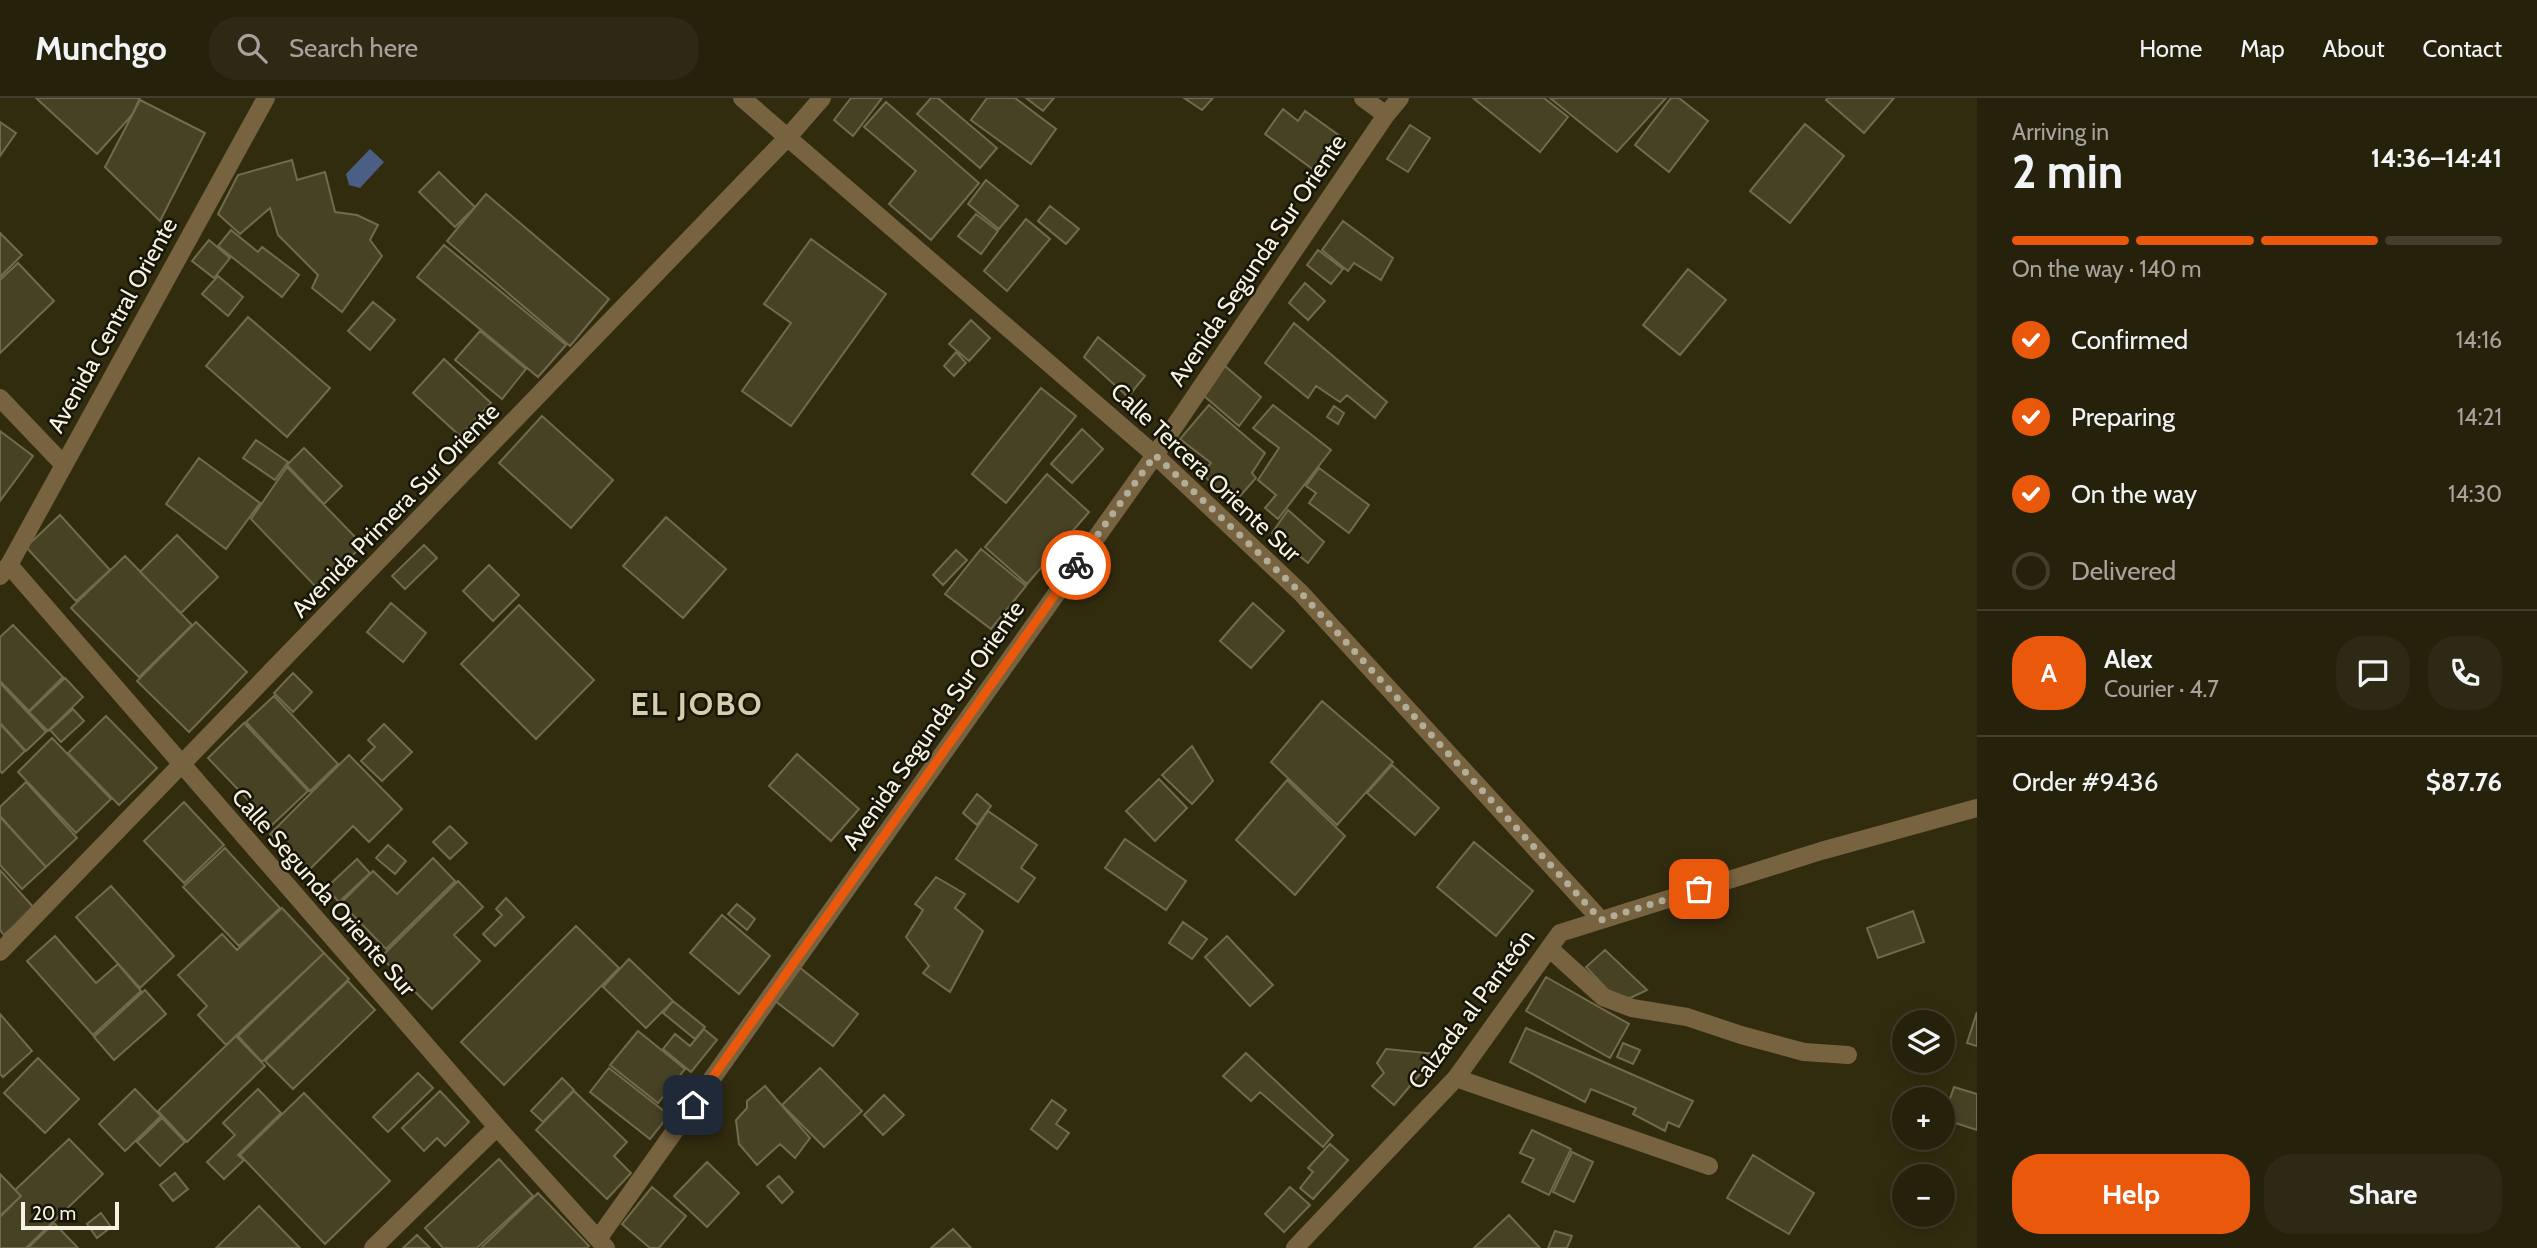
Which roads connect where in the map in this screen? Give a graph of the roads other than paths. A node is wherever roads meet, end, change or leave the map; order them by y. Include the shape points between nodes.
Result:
1 (266, 98) edge
2 (742, 98) edge
3 (822, 98) edge
4 (1363, 98) edge
5 (1399, 98) edge
6 (1386, 115) junction
7 (789, 137) junction
8 (0, 398) edge
9 (1155, 455) junction
10 (63, 464) junction
11 (5, 570) edge
12 (182, 766) junction
13 (1977, 808) edge
14 (1601, 920) junction
15 (1549, 948) junction
16 (0, 953) edge
17 (1848, 1055) dead end
18 (1456, 1079) junction
19 (497, 1127) junction
20 (1709, 1166) dead end
21 (602, 1243) edge
22 (373, 1248) edge
23 (1295, 1248) edge

1 - 10 street, Avenida Central Oriente
2 - 7 street, Calle Tercera Oriente Sur
3 - 7 street, Avenida Primera Sur Oriente
4 - 6 street
5 - 6 street, Avenida Segunda Sur Oriente
6 - 9 street, Avenida Segunda Sur Oriente
7 - 9 street, Calle Tercera Oriente Sur
7 - 12 street, Avenida Primera Sur Oriente
8 - 10 street
9 - 14 street, Calle Tercera Oriente Sur via 1301,593
9 - 21 street, Avenida Segunda Sur Oriente
10 - 11 street, Avenida Central Oriente
11 - 12 street, Calle Segunda Oriente Sur
12 - 16 street, Avenida Primera Sur Oriente
12 - 19 street, Calle Segunda Oriente Sur
13 - 14 street, Calzada al Panteón via 1821,850
14 - 15 street, Calzada al Panteón via 1560,933
15 - 17 street via 1603,997 1632,1008 1687,1017 1804,1052
15 - 18 street, Calzada al Panteón
18 - 20 street
18 - 23 street, Calzada al Panteón
19 - 21 street, Calle Segunda Oriente Sur
19 - 22 street

